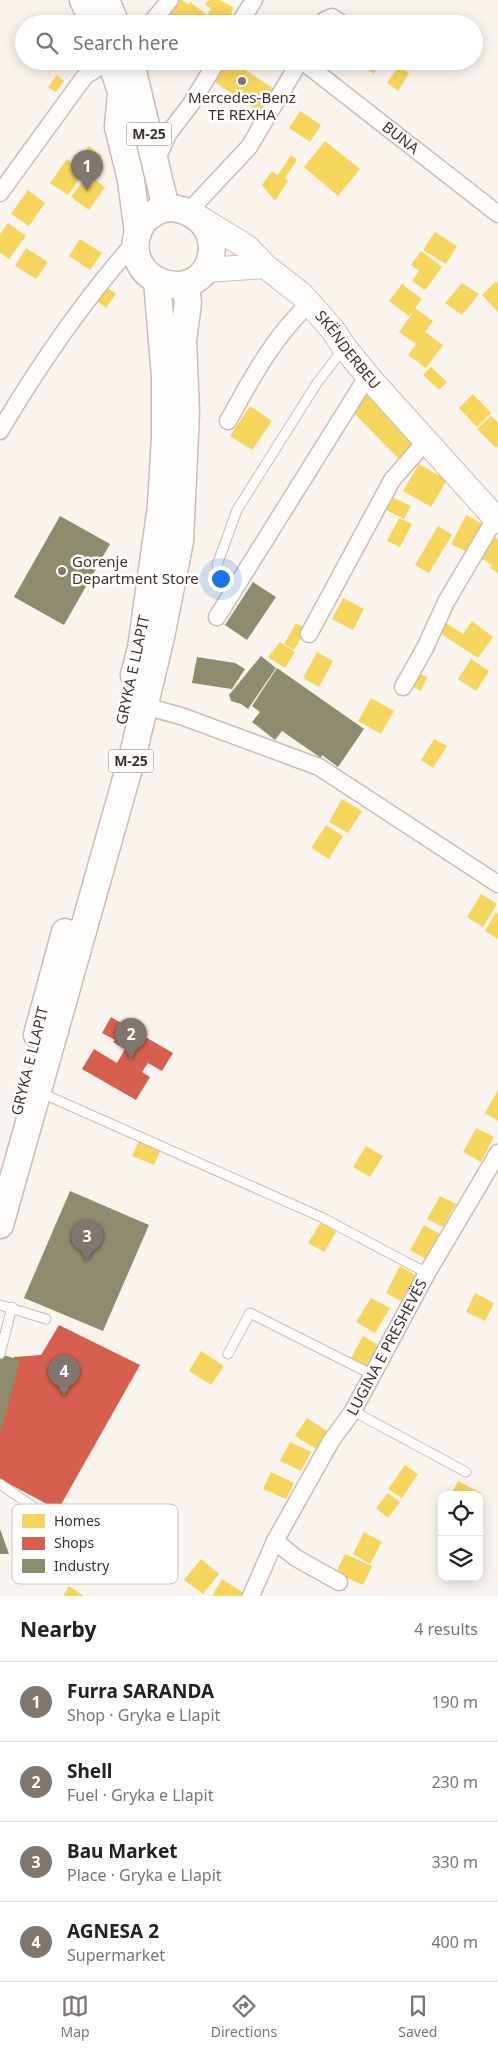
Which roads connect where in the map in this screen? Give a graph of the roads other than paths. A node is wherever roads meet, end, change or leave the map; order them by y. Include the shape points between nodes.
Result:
1 (83, 0) edge
2 (106, 0) edge
3 (170, 0) edge
4 (254, 0) edge
5 (90, 15) edge
6 (112, 15) edge
7 (158, 15) edge
8 (245, 15) edge
9 (95, 70) edge
10 (113, 70) edge
11 (132, 70) edge
12 (212, 70) edge
13 (296, 70) edge
14 (313, 70) edge
15 (156, 161) junction
16 (0, 193) edge
17 (178, 210) junction
18 (498, 214) edge
19 (136, 237) junction
20 (265, 266) junction
21 (195, 278) junction
22 (157, 281) junction
23 (310, 303) junction
24 (344, 347) junction
25 (371, 380) junction
26 (228, 421) dead end
27 (0, 432) edge
28 (424, 440) junction
29 (496, 519) edge
30 (217, 565) dead end
31 (218, 617) dead end
32 (309, 634) dead end
33 (403, 687) dead end
34 (144, 706) junction
35 (498, 884) edge
36 (36, 1091) junction
37 (498, 1153) edge
38 (0, 1163) edge
39 (0, 1225) edge
40 (427, 1273) junction
41 (0, 1305) edge
42 (12, 1308) junction
43 (46, 1319) dead end
44 (0, 1354) edge
45 (228, 1354) dead end
46 (372, 1374) junction
47 (353, 1411) junction
48 (466, 1472) dead end
49 (0, 1484) edge
50 (29, 1504) edge
51 (274, 1541) junction
52 (340, 1582) dead end
53 (251, 1596) edge

1 - 5 main road
2 - 6 main road
3 - 7 street
4 - 8 street
9 - 16 street via 85,76
10 - 19 main road, M-25 via 121,92 118,127 131,180
11 - 15 main road, M-25
12 - 15 street via 168,134
13 - 17 street, BUNA via 249,147
14 - 18 street, BUNA
15 - 17 main road, M-25
17 - 19 main road via 155,211
17 - 20 main road, SKËNDERBEU via 247,247
17 - 21 main road, GRYKA E LLAPIT via 199,218 211,237 210,260
19 - 22 main road via 135,253 143,269
19 - 27 street via 17,402
20 - 21 main road
20 - 23 main road, SKËNDERBEU
21 - 22 main road via 167,284
21 - 34 main road, GRYKA E LLAPIT / M-25 via 183,340 186,412 180,542
22 - 38 main road, GRYKA E LLAPIT / M-25 via 165,377 165,436 161,506 140,648 18,1109
23 - 24 main road, SKËNDERBEU
23 - 26 street via 290,322 262,361
24 - 25 main road, SKËNDERBEU
24 - 30 lane via 317,382 237,510
25 - 28 main road, SKËNDERBEU
25 - 31 street via 362,386
28 - 29 main road, SKËNDERBEU
28 - 32 street via 392,480
29 - 33 street, SKËNDERBEU via 446,602
34 - 35 street, GRYKA E LLAPIT via 189,719 319,767
34 - 36 main road, GRYKA E LLAPIT / M-25 via 65,999
36 - 39 main road, GRYKA E LLAPIT / M-25
36 - 40 lane via 321,1217
37 - 40 street, LUGINA E PRESHEVËS
40 - 46 street, LUGINA E PRESHEVËS
41 - 42 lane
42 - 43 lane
42 - 44 lane
45 - 46 lane via 250,1313
46 - 47 street, LUGINA E PRESHEVËS
47 - 48 lane
47 - 51 street, LUGINA E PRESHEVËS via 331,1441
49 - 50 lane
51 - 52 street via 296,1558
51 - 53 street, LUGINA E PRESHEVËS

